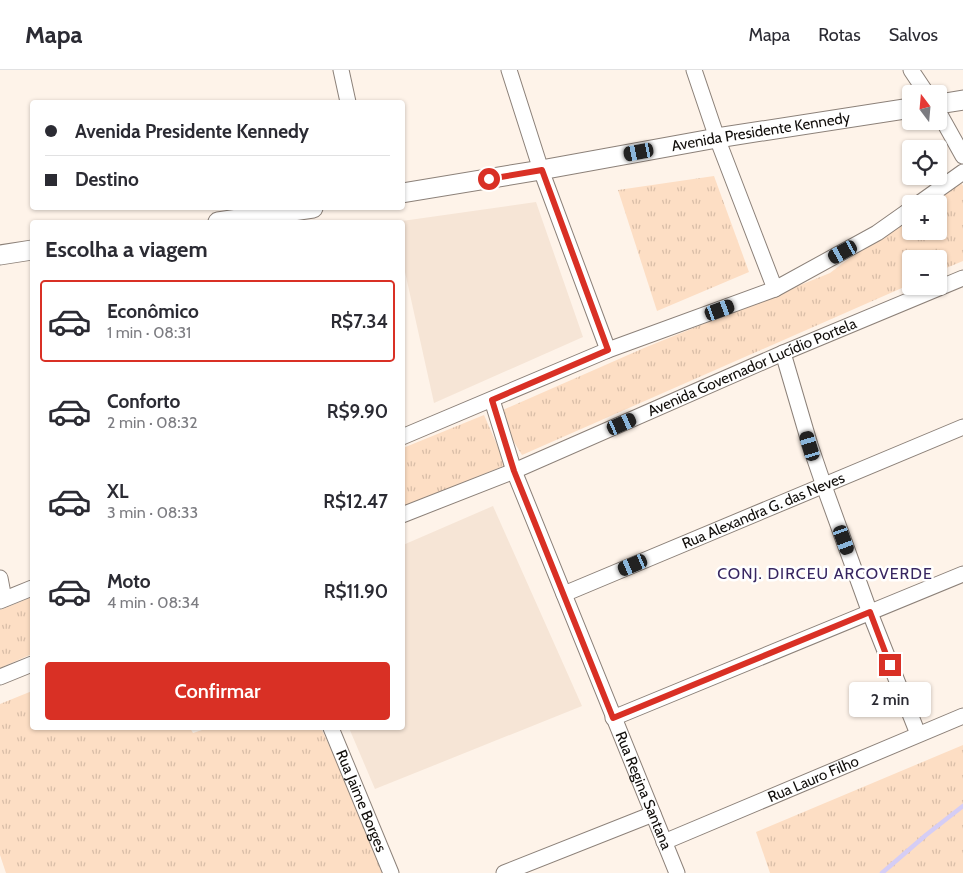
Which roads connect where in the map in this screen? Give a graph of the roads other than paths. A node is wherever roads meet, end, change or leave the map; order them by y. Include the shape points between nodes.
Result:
1 (341, 70) edge
2 (509, 70) edge
3 (694, 70) edge
4 (911, 70) edge
5 (921, 85) edge
6 (348, 100) edge
7 (963, 100) edge
8 (948, 102) edge
9 (902, 109) edge
10 (948, 129) edge
11 (717, 138) junction
12 (963, 156) edge
13 (542, 170) junction
14 (963, 172) edge
15 (405, 193) edge
16 (931, 195) edge
17 (299, 210) edge
18 (902, 216) edge
19 (232, 220) edge
20 (30, 250) edge
21 (0, 255) edge
22 (963, 278) edge
23 (776, 289) junction
24 (608, 350) junction
25 (783, 353) junction
26 (492, 400) junction
27 (963, 427) edge
28 (405, 436) edge
29 (514, 471) junction
30 (824, 486) junction
31 (405, 514) edge
32 (963, 574) edge
33 (0, 578) edge
34 (30, 589) edge
35 (564, 594) junction
36 (2, 600) edge
37 (870, 612) junction
38 (30, 665) edge
39 (0, 677) edge
40 (963, 716) edge
41 (613, 718) junction
42 (332, 730) edge
43 (918, 734) junction
44 (653, 814) junction
45 (664, 842) junction
46 (391, 873) edge
47 (504, 873) edge
48 (677, 873) edge

1 - 6 street
2 - 13 street
3 - 11 street
4 - 5 street
7 - 8 street
9 - 11 street, Avenida Presidente Kennedy
10 - 12 street
11 - 13 street, Avenida Presidente Kennedy
11 - 23 street
13 - 15 street, Avenida Presidente Kennedy
13 - 24 street
14 - 16 street
17 - 19 street
18 - 23 street via 877,234
20 - 21 street
22 - 25 street, Avenida Governador Lucídio Portela
23 - 24 street
24 - 26 street
25 - 29 street, Avenida Governador Lucídio Portela
25 - 30 street
26 - 28 street
26 - 29 street, Rua Regina Santana
27 - 30 street, Rua Alexandra G. das Neves
29 - 31 street, Avenida Governador Lucídio Portela
29 - 35 street, Rua Regina Santana
30 - 35 street, Rua Alexandra G. das Neves
30 - 37 street
32 - 37 street
33 - 36 street
34 - 36 street
35 - 41 street, Rua Regina Santana
37 - 41 street
37 - 43 street
38 - 39 street
40 - 43 street, Rua Lauro Filho
41 - 44 street, Rua Regina Santana
42 - 46 street, Rua Jaime Borges
43 - 45 street, Rua Lauro Filho
44 - 45 street, Rua Regina Santana
44 - 47 street
45 - 48 street, Rua Regina Santana

